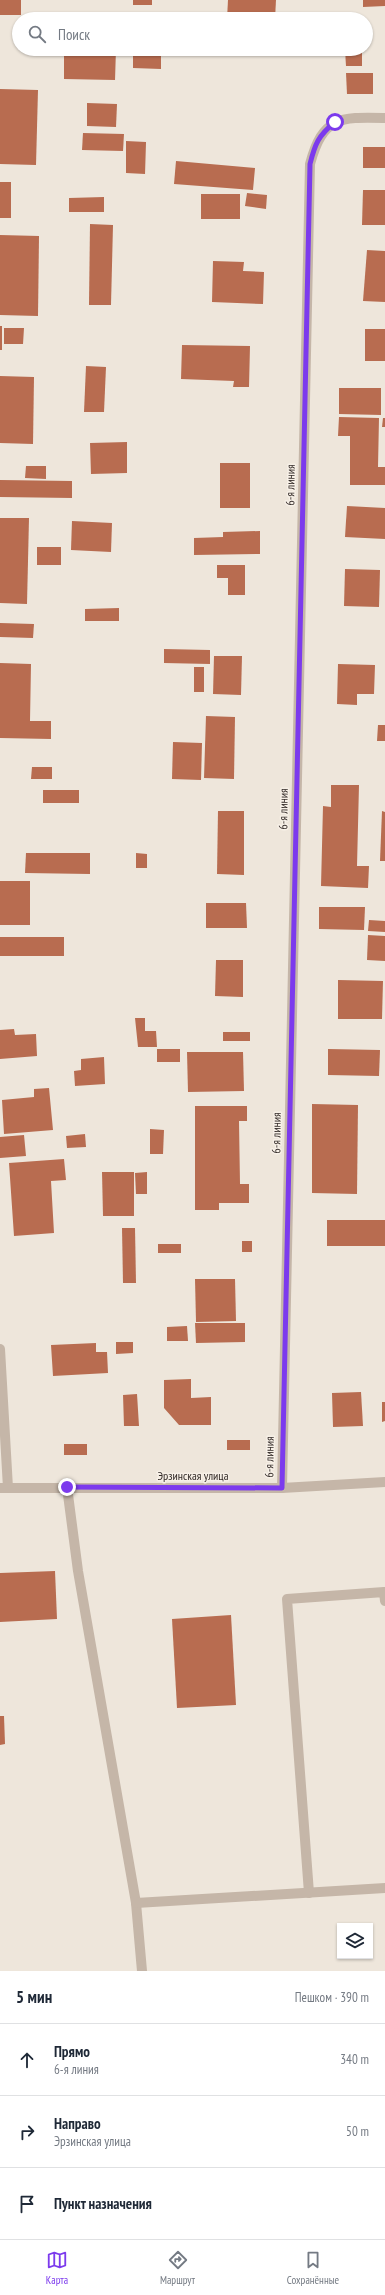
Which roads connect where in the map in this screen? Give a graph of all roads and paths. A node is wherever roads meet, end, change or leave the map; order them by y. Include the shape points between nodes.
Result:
1 (385, 118) edge
2 (0, 1349) edge
3 (385, 1482) edge
4 (67, 1487) junction
5 (4, 1488) edge
6 (282, 1488) junction
7 (385, 1601) edge
8 (385, 1888) edge
9 (309, 1893) junction
10 (136, 1903) junction
11 (142, 1971) edge

1 - 6 street, 6-я линия via 350,117 335,122 322,133 314,148 310,164
2 - 5 street
3 - 6 street, Эрзинская улица
4 - 5 street, Эрзинская улица
4 - 6 street, Эрзинская улица
4 - 10 street via 78,1571
7 - 9 street via 384,1592 287,1599
8 - 9 street
9 - 10 street
10 - 11 street

